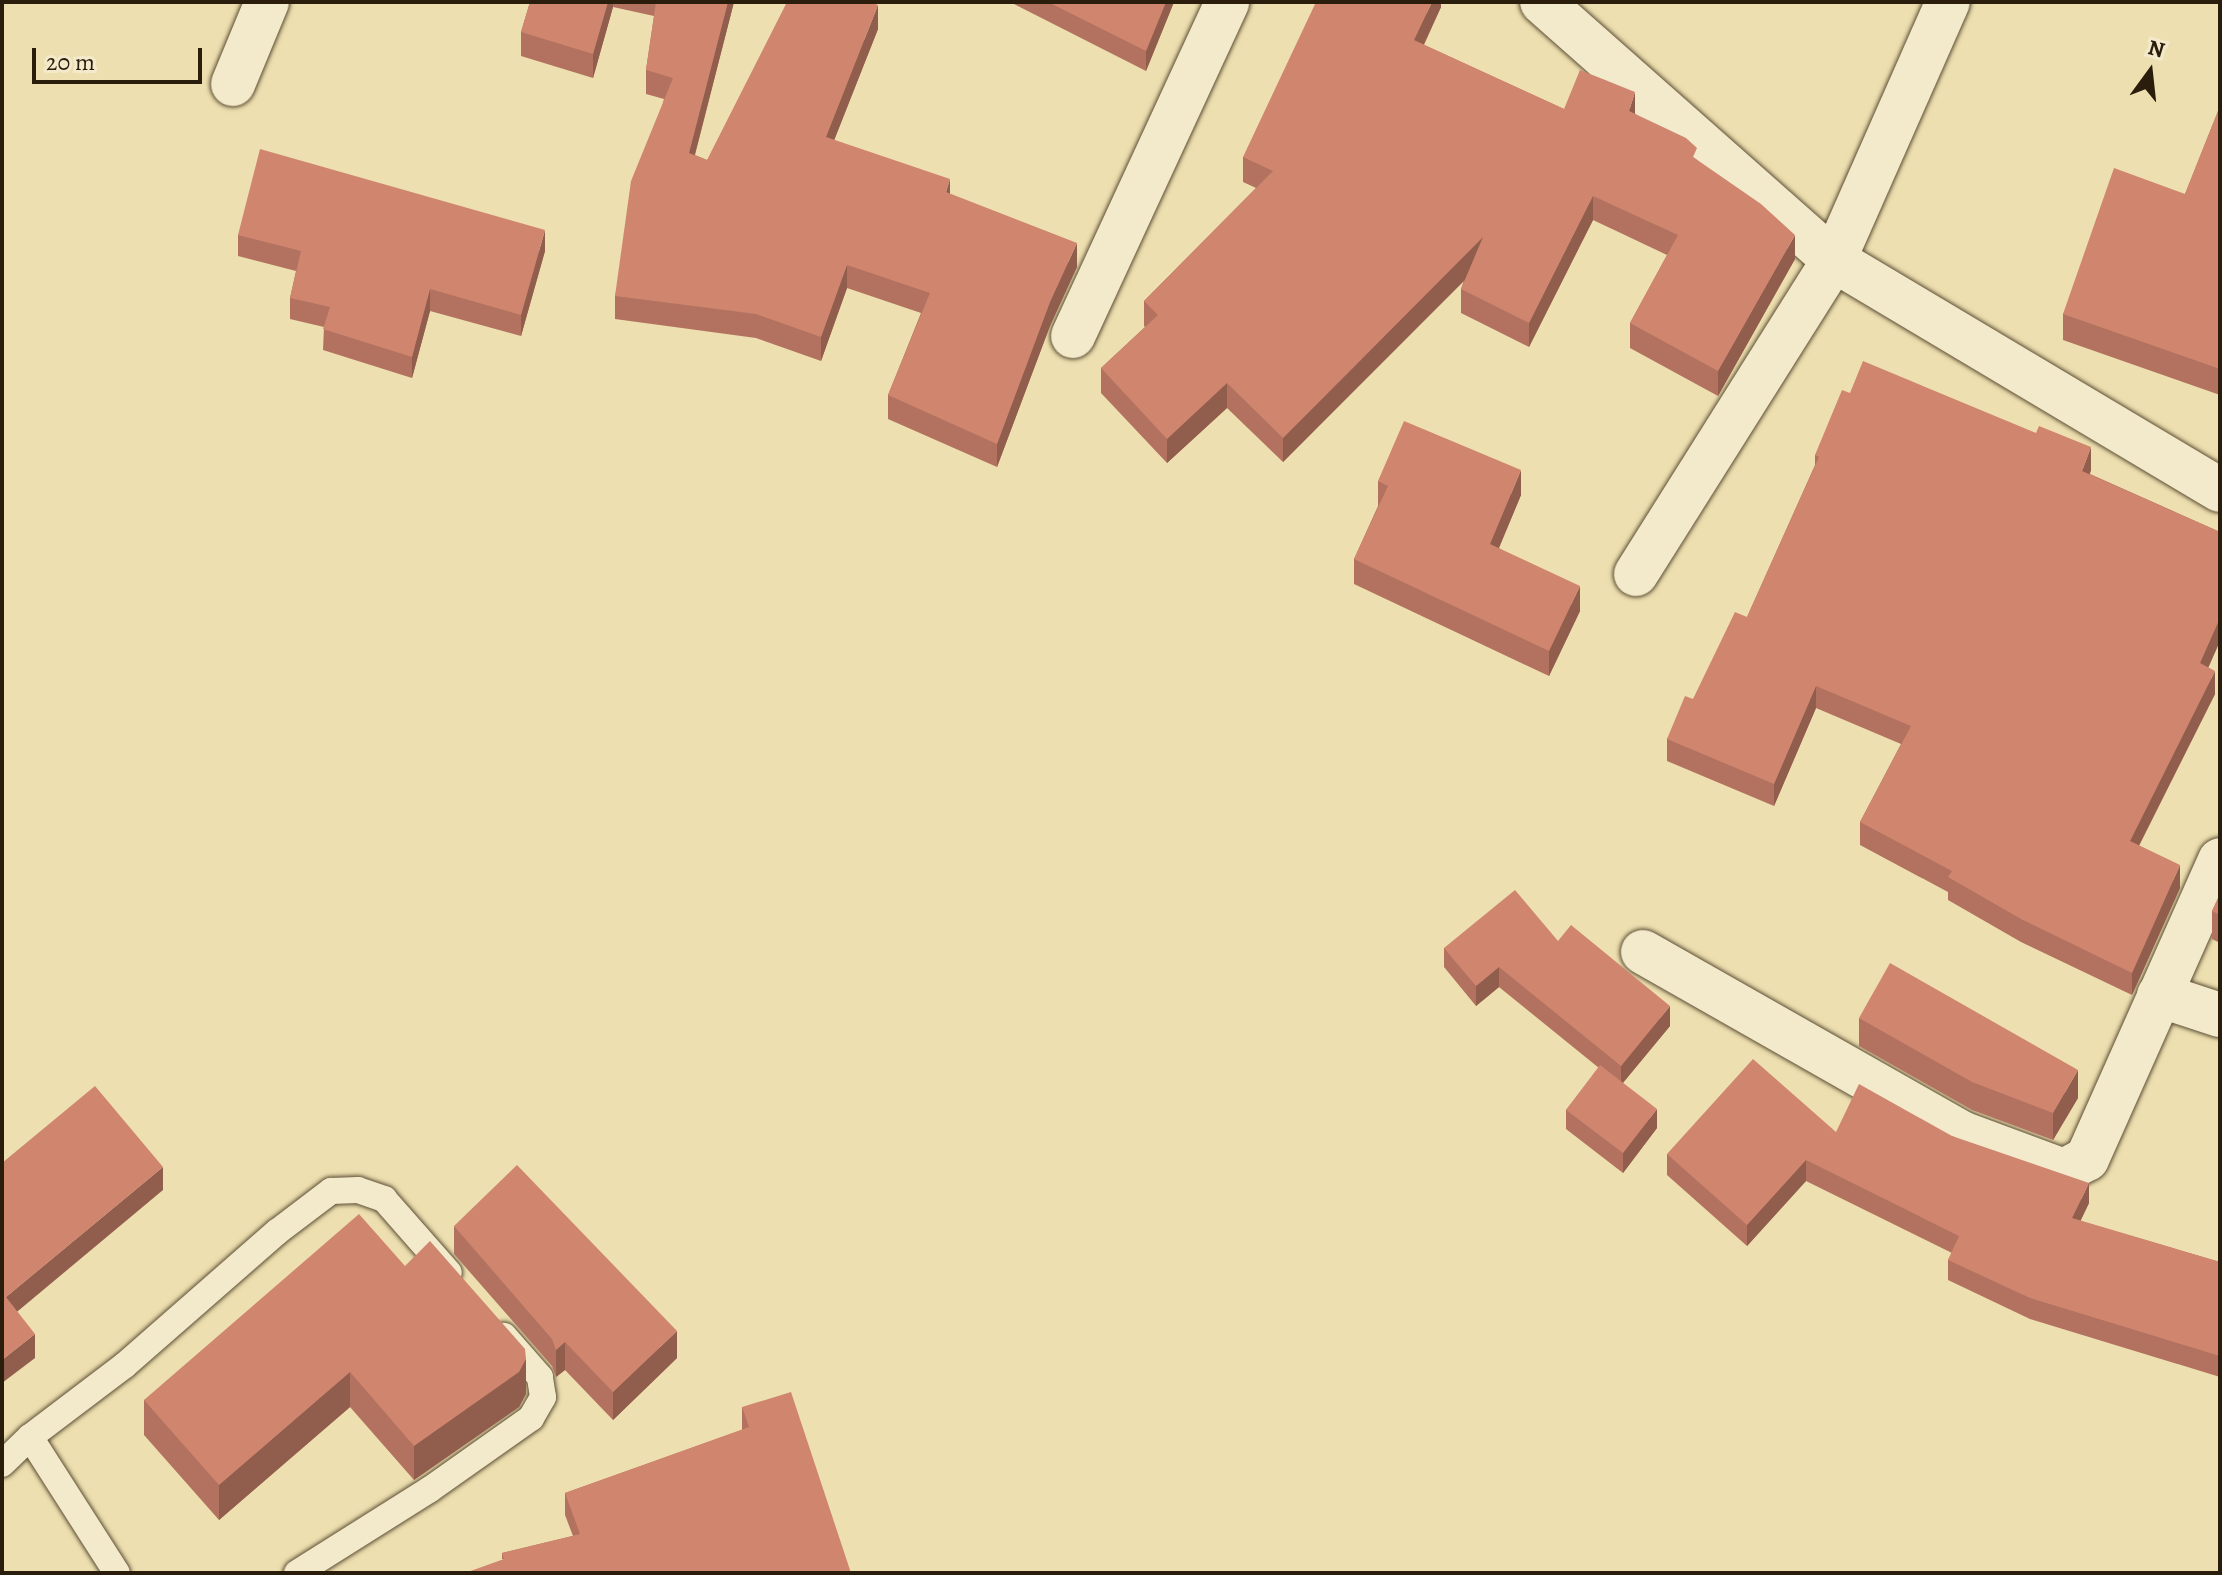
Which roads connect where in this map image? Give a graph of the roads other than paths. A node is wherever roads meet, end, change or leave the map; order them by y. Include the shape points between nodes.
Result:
1 (267, 2) edge
2 (1227, 2) edge
3 (1542, 2) edge
4 (1948, 2) edge
5 (233, 84) dead end
6 (1834, 260) junction
7 (1073, 336) dead end
8 (2220, 490) edge
9 (1636, 574) dead end
10 (2220, 860) edge
11 (1643, 952) dead end
12 (2159, 995) junction
13 (2220, 1015) edge
14 (467, 1294) edge
15 (488, 1318) edge
16 (30, 1437) junction
17 (2, 1464) edge
18 (117, 1573) edge
19 (297, 1573) edge

1 - 5 street
2 - 7 street
3 - 6 street
4 - 6 street
6 - 8 street
6 - 9 street
10 - 12 street
11 - 12 street via 1961,1133 2064,1171 2087,1159
12 - 13 street
14 - 16 lane via 384,1199 358,1190 331,1191 125,1365
15 - 19 lane via 540,1377 543,1397 531,1418
16 - 17 lane
16 - 18 lane

